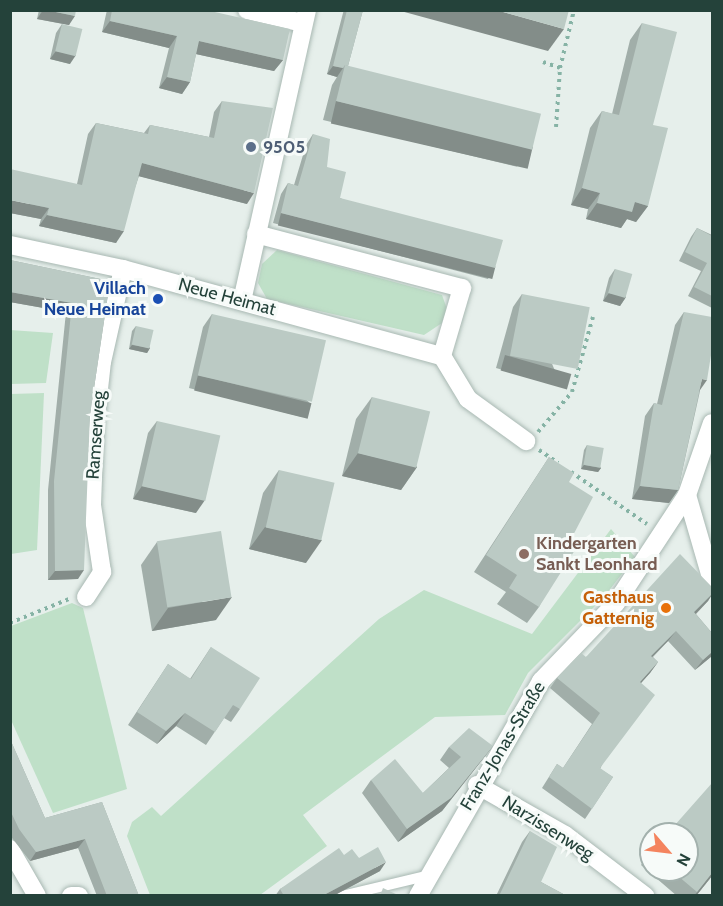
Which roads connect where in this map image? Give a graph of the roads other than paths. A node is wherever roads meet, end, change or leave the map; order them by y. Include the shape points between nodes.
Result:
1 (247, 10) edge
2 (305, 17) edge
3 (256, 234) junction
4 (10, 245) edge
5 (123, 269) junction
6 (242, 301) junction
7 (442, 356) junction
8 (712, 423) edge
9 (526, 441) road end
10 (687, 495) junction
11 (712, 581) edge
12 (86, 597) road end
13 (477, 785) junction
14 (10, 849) edge
15 (426, 876) junction
16 (37, 896) edge
17 (71, 896) edge
18 (79, 896) edge
19 (342, 896) edge
20 (418, 896) edge
21 (645, 896) edge

1 - 2 street
2 - 3 street
3 - 6 street
3 - 7 street via 462,288
4 - 5 street, Neue Heimat
5 - 6 street, Neue Heimat
5 - 12 street, Ramserweg via 102,362 94,425 92,505 102,572
6 - 7 street, Neue Heimat
7 - 9 street via 468,399
8 - 10 street, Franz-Jonas-Straße
10 - 11 street
10 - 13 street, Franz-Jonas-Straße via 616,603 541,681
13 - 15 street, Franz-Jonas-Straße
13 - 21 street, Narzissenweg via 565,835
14 - 16 street
15 - 19 lane
15 - 20 street, Franz-Jonas-Straße
17 - 18 street

